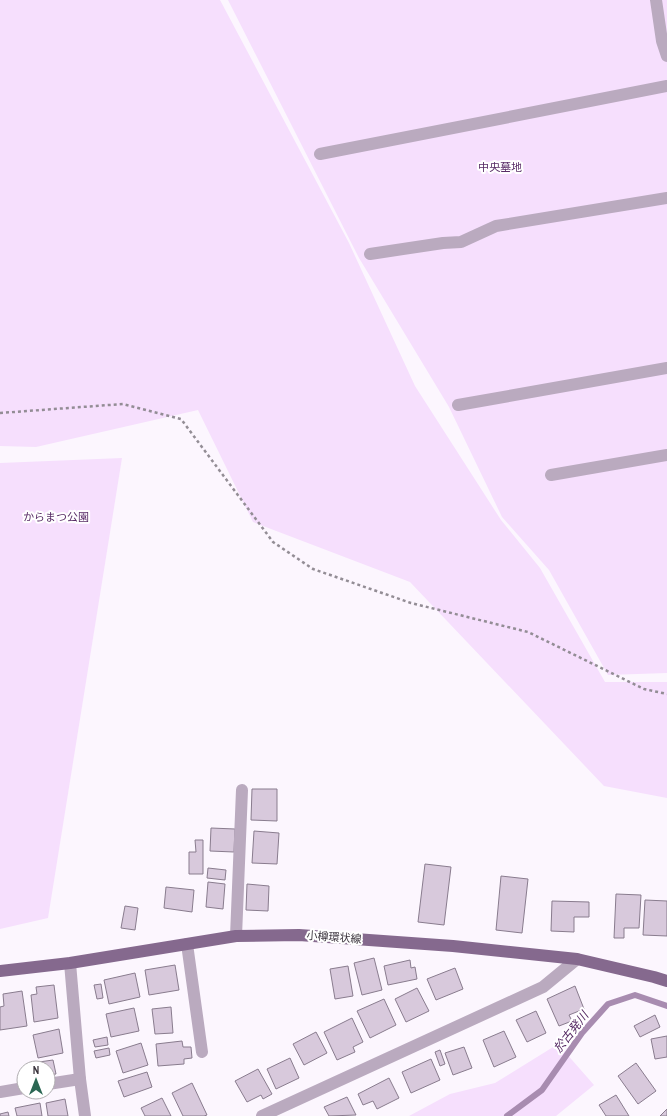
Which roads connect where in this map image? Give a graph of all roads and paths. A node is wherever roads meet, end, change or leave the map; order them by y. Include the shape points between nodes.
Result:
1 (656, 0) edge
2 (665, 41) edge
3 (667, 56) edge
4 (667, 86) edge
5 (320, 154) dead end
6 (667, 198) edge
7 (370, 254) dead end
8 (667, 368) edge
9 (458, 405) dead end
10 (0, 413) edge
11 (667, 454) edge
12 (551, 475) dead end
13 (667, 694) edge
14 (242, 790) dead end
15 (236, 936) junction
16 (187, 944) junction
17 (577, 959) junction
18 (70, 963) junction
19 (0, 971) edge
20 (667, 981) edge
21 (202, 1052) dead end
22 (80, 1079) junction
23 (56, 1083) edge
24 (16, 1089) edge
25 (0, 1092) edge
26 (85, 1116) edge
27 (262, 1116) edge

1 - 2 street
2 - 3 street
4 - 5 street
6 - 7 street via 496,226 461,242
8 - 9 street
10 - 13 path via 123,404 181,420 273,542 313,569 411,604 528,632 644,689
11 - 12 street
14 - 15 street
15 - 16 main road, 小樽環状線
15 - 17 main road, 小樽環状線 via 299,935 368,939
16 - 18 main road, 小樽環状線
16 - 21 street
17 - 20 main road, 小樽環状線
17 - 27 street via 543,987
18 - 19 main road, 小樽環状線
18 - 22 street
22 - 23 street
22 - 26 street
24 - 25 street

